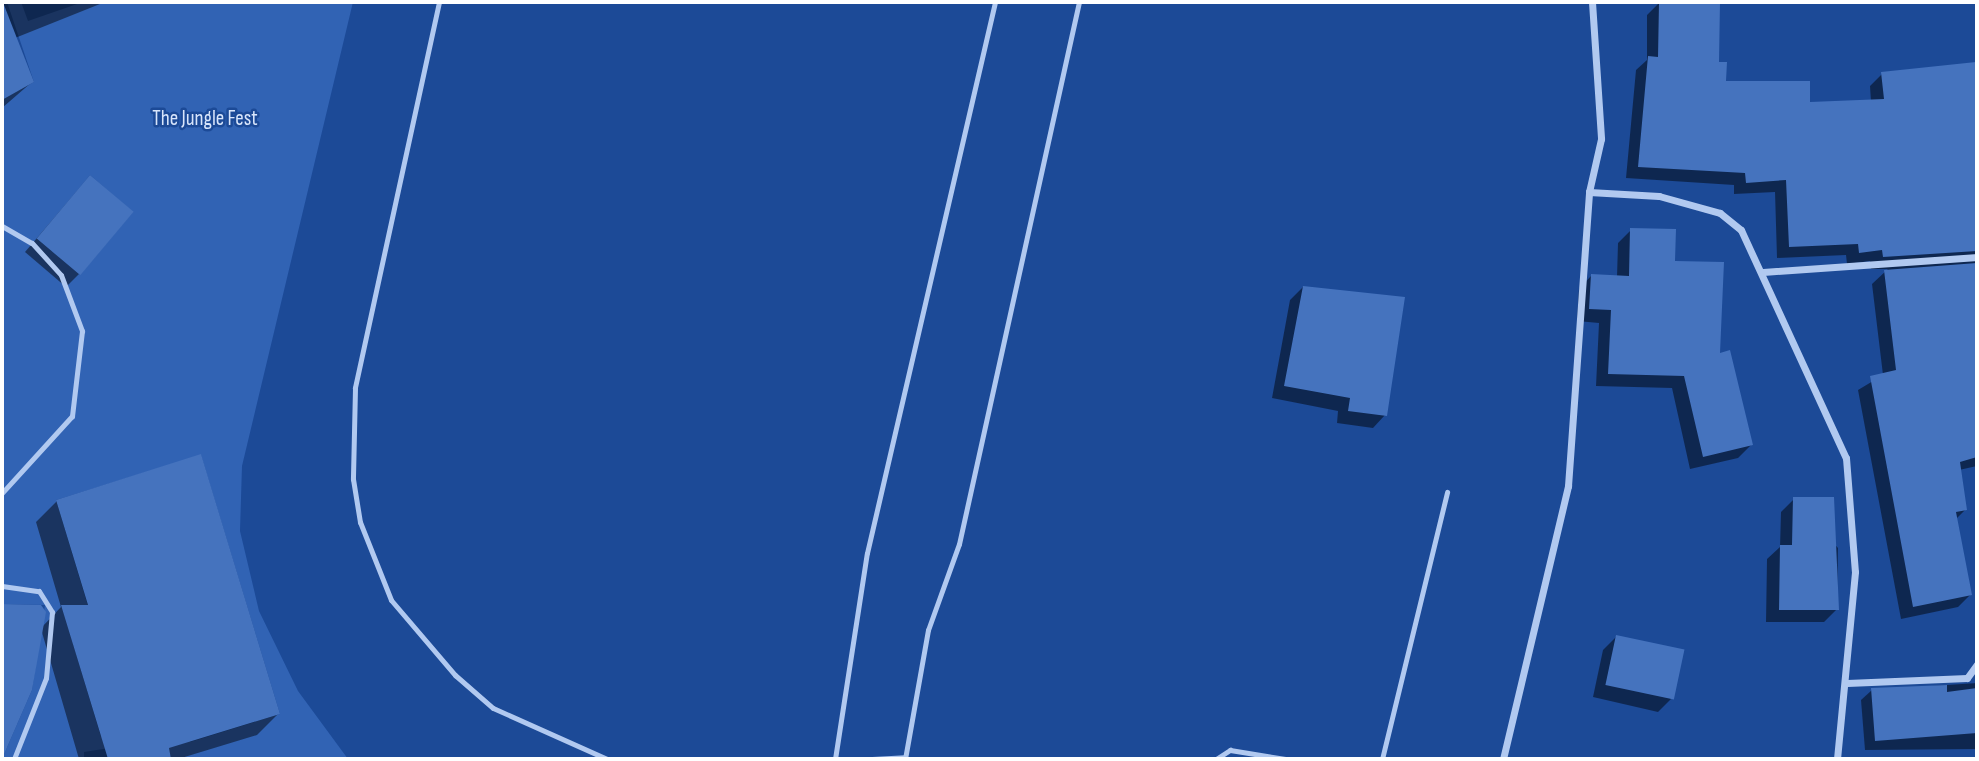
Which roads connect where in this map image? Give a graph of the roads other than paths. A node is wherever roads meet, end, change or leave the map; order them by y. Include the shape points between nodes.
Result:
1 (439, 2) edge
2 (995, 2) edge
3 (1079, 2) edge
4 (1592, 2) edge
5 (1589, 192) junction
6 (2, 226) edge
7 (1977, 257) edge
8 (1763, 272) junction
9 (1447, 492) dead end
10 (2, 493) edge
11 (2, 586) edge
12 (1977, 664) edge
13 (1847, 683) junction
14 (905, 758) edge
15 (14, 759) edge
16 (607, 759) edge
17 (835, 759) edge
18 (872, 759) edge
19 (1216, 759) edge
20 (1284, 759) edge
21 (1382, 759) edge
22 (1503, 759) edge
23 (1837, 759) edge

1 - 16 lane via 355,388 353,479 360,522 391,600 455,675 493,708
2 - 17 lane via 867,553
3 - 14 lane via 959,544 928,630
4 - 5 street via 1601,139
5 - 8 street via 1659,196 1720,213 1741,230
5 - 22 street via 1568,486
6 - 10 lane via 32,243 61,275 82,331 72,416
7 - 8 street
8 - 13 street via 1846,458 1855,572
9 - 21 lane
11 - 15 lane via 38,592 52,612 46,678
12 - 13 street via 1967,678
13 - 23 street
14 - 18 lane
19 - 20 lane via 1230,750

